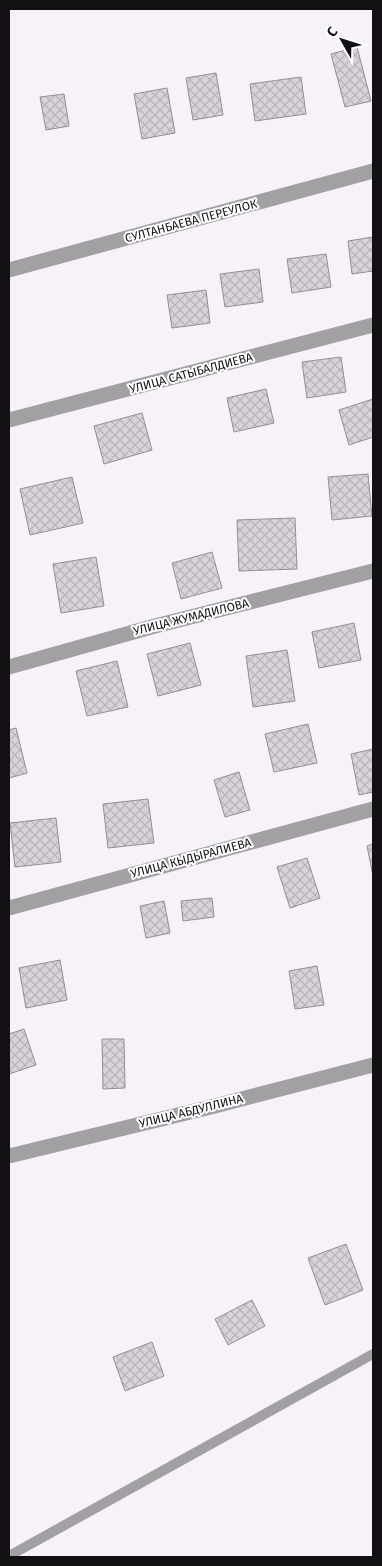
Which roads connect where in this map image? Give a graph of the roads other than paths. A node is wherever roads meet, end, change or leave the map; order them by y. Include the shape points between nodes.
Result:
1 (373, 171) edge
2 (9, 270) edge
3 (373, 325) edge
4 (9, 420) edge
5 (373, 571) edge
6 (9, 667) edge
7 (373, 809) edge
8 (9, 908) edge
9 (373, 1065) edge
10 (9, 1156) edge
11 (373, 1354) edge
12 (9, 1556) edge

1 - 2 street, СУЛТАНБАЕВА ПЕРЕУЛОК
3 - 4 street, УЛИЦА САТЫБАЛДИЕВА
5 - 6 street, УЛИЦА ЖУМАДИЛОВА
7 - 8 street, УЛИЦА КЫДЫРАЛИЕВА
9 - 10 street, УЛИЦА АБДУЛЛИНА
11 - 12 lane

